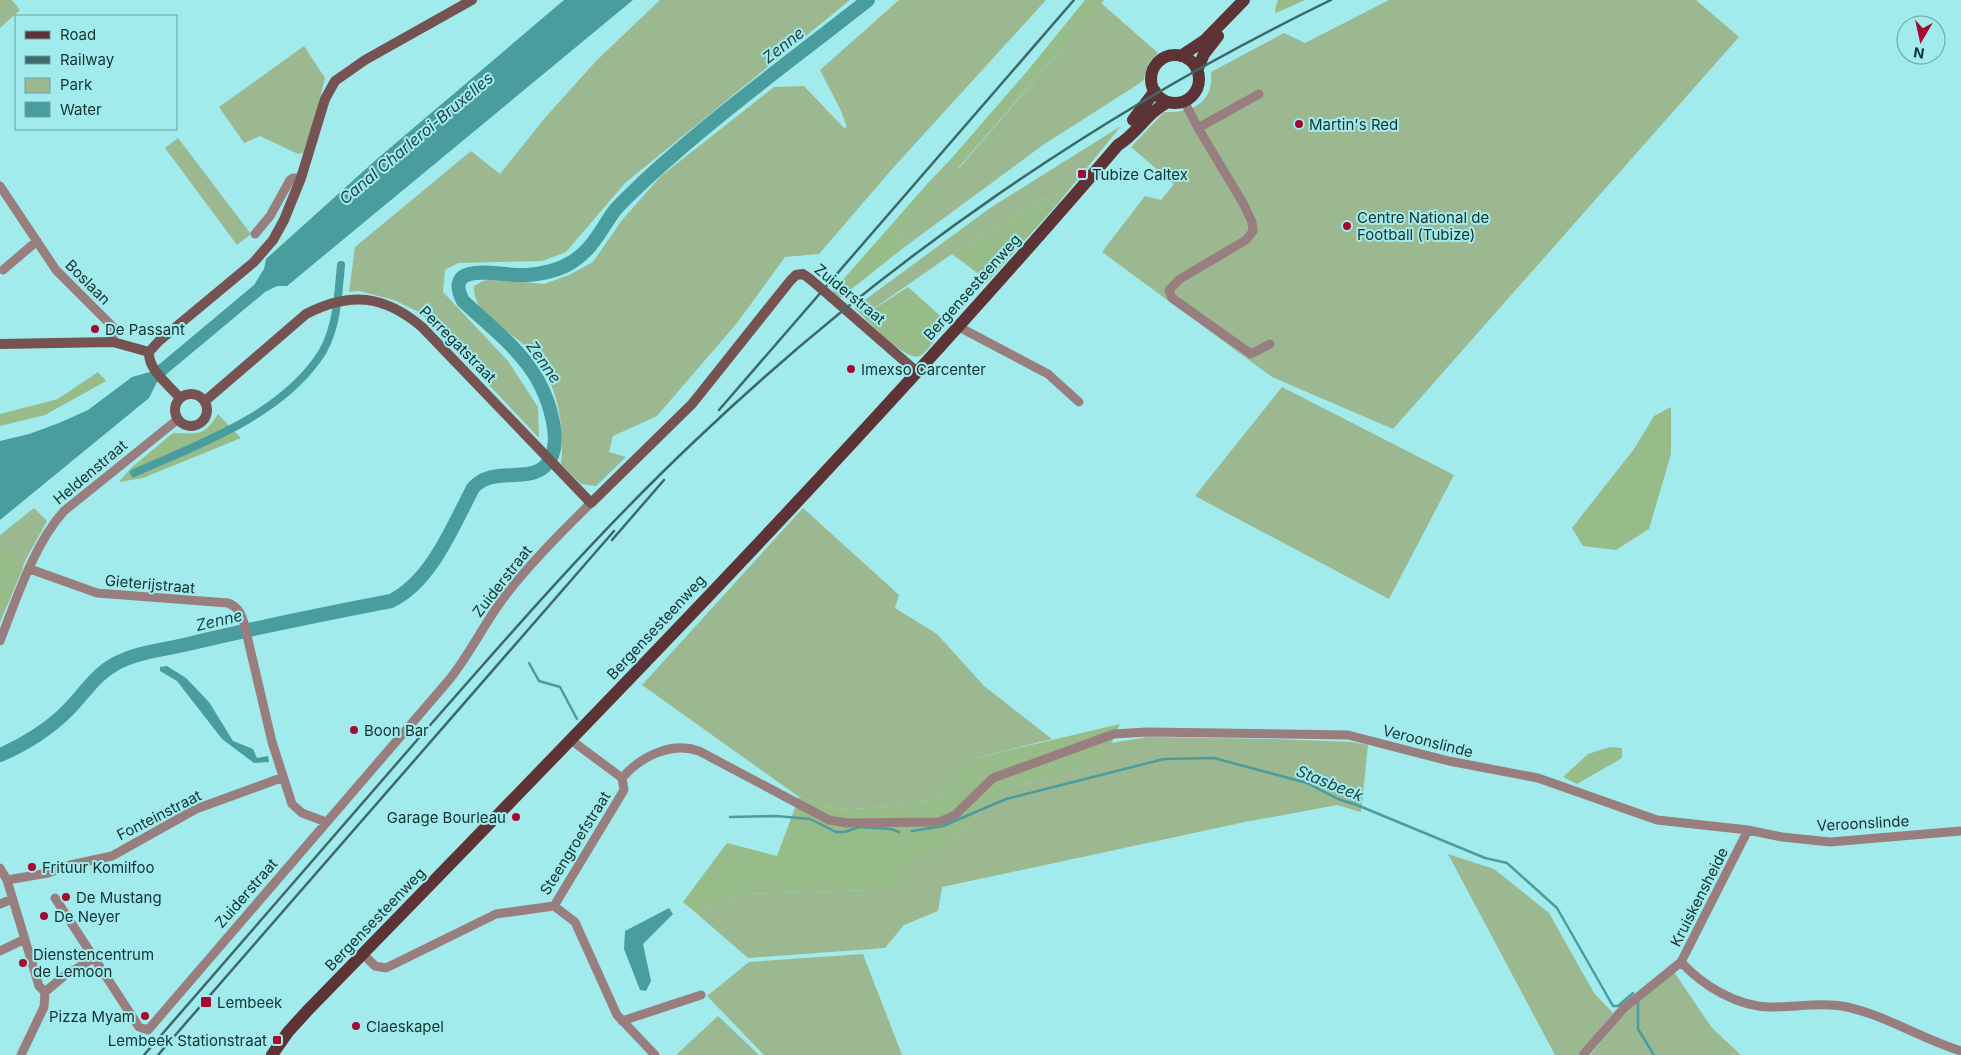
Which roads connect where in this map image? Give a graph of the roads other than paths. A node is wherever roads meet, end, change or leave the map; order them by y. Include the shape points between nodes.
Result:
1 (472, 0) edge
2 (1244, 0) edge
3 (1231, 14) junction
4 (1181, 56) junction
5 (1197, 70) junction
6 (1155, 91) junction
7 (1259, 94) dead end
8 (1184, 101) junction
9 (1168, 102) junction
10 (1198, 128) junction
11 (1118, 145) junction
12 (301, 178) junction
13 (0, 186) edge
14 (255, 234) dead end
15 (37, 241) junction
16 (3, 270) dead end
17 (959, 327) junction
18 (112, 342) junction
19 (0, 344) edge
20 (1270, 344) dead end
21 (150, 352) junction
22 (917, 372) junction
23 (180, 398) junction
24 (205, 401) junction
25 (1079, 402) dead end
26 (177, 420) junction
27 (591, 503) junction
28 (30, 569) junction
29 (0, 641) edge
30 (571, 740) junction
31 (281, 778) junction
32 (622, 778) junction
33 (326, 822) junction
34 (904, 823) joint
35 (1748, 830) junction
36 (1961, 831) edge
37 (0, 868) edge
38 (7, 880) junction
39 (55, 898) dead end
40 (12, 899) junction
41 (0, 904) edge
42 (554, 906) junction
43 (25, 939) junction
44 (0, 951) edge
45 (363, 954) junction
46 (94, 958) junction
47 (1681, 962) junction
48 (45, 992) junction
49 (701, 996) dead end
50 (622, 1021) junction
51 (1961, 1051) edge
52 (21, 1055) edge
53 (272, 1055) edge
54 (655, 1055) edge
55 (1583, 1055) edge

1 - 12 street via 365,60 335,81 325,99
2 - 3 main road
3 - 4 main road via 1196,47
3 - 5 main road via 1229,24 1210,45
4 - 5 main road
4 - 6 main road via 1168,57 1156,65 1152,78
5 - 8 main road via 1197,88
6 - 9 main road
6 - 11 main road via 1121,135
7 - 10 street
8 - 9 main road
8 - 10 street
9 - 11 main road via 1153,111
10 - 20 street via 1243,203 1253,231 1246,240 1180,279 1169,290 1172,298 1251,354
11 - 17 main road, Bergensesteenweg
12 - 14 street via 290,180 270,216
12 - 21 street via 284,220 265,251
13 - 15 street, Boslaan
15 - 16 street
15 - 18 street, Boslaan via 56,270 113,327
17 - 22 main road, Bergensesteenweg
17 - 25 street via 1048,374
18 - 19 street
18 - 21 street
21 - 23 street via 153,366
22 - 27 street, Zuiderstraat, bridge via 810,279 803,274 796,275 692,404
22 - 30 main road, Bergensesteenweg
23 - 24 street via 193,394
23 - 26 street via 174,408
24 - 26 street via 208,412 198,426 186,426
24 - 27 street, Perregatstraat via 306,314 324,304 351,299 376,302 403,311 422,327
26 - 28 street, Heldenstraat via 64,511 50,529
27 - 33 street, Zuiderstraat via 503,600 460,666
28 - 29 street, Heldenstraat
28 - 31 street, Gieterijstraat via 97,593 228,603 238,609
30 - 32 street
30 - 45 main road, Bergensesteenweg
31 - 33 street via 292,804 302,813
31 - 38 street, Fonteinstraat via 196,809 112,856 70,865 48,874
32 - 34 street, Steengroefstraat via 633,765 646,758 665,750 688,747 830,820
32 - 42 street, Steengroefstraat via 624,790
33 - 46 street, Zuiderstraat via 148,1030 139,1027
34 - 35 street, Veroonslinde via 939,822 955,815 993,778 1114,734 1147,732 1348,735 1448,761 1538,778 1657,820
35 - 36 street, Veroonslinde via 1830,842
35 - 47 street, Kruiskensheide
37 - 38 street
38 - 40 street
39 - 46 street
40 - 41 street
40 - 43 street via 24,916
42 - 45 street, Steengroefstraat via 496,914 386,968 375,966
42 - 50 street via 575,922
43 - 44 street
43 - 48 street via 39,986
45 - 53 main road, Bergensesteenweg via 288,1032
46 - 48 street
47 - 51 street via 1710,987 1749,1004 1847,1007
47 - 55 street, Kruiskensheide via 1623,1009
48 - 52 street via 44,1007
49 - 50 street
50 - 54 street

